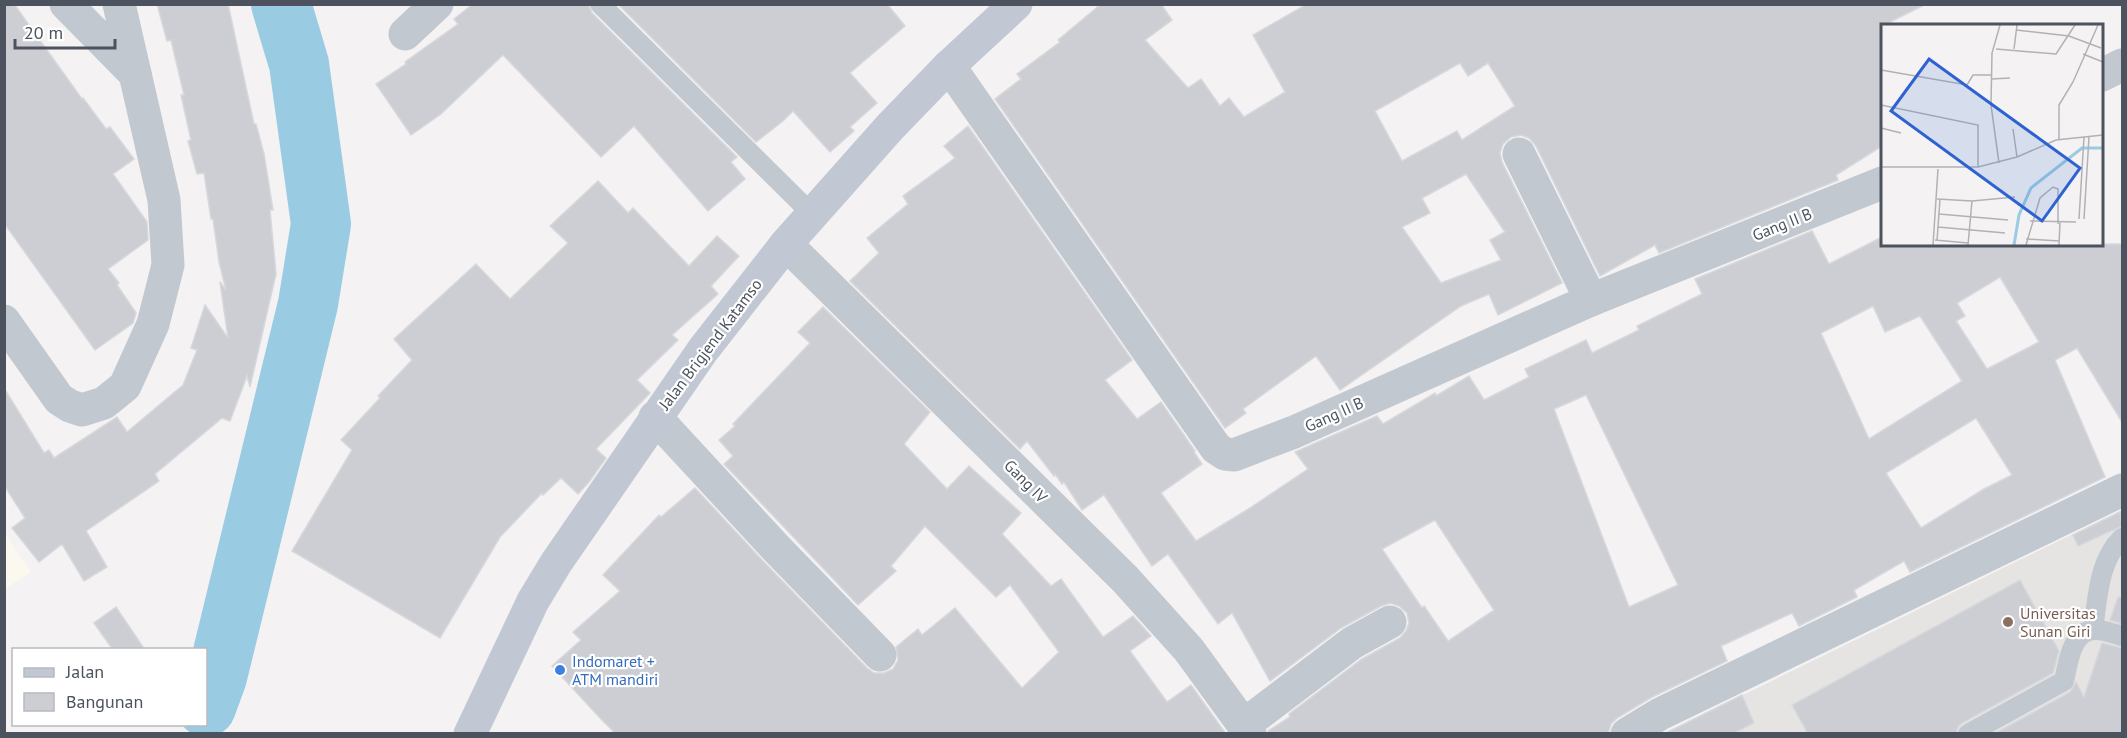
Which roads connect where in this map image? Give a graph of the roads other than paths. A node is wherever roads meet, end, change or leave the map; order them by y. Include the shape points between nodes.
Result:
1 (66, 4) edge
2 (119, 4) edge
3 (437, 4) edge
4 (600, 4) edge
5 (1016, 4) edge
6 (405, 34) dead end
7 (2122, 65) edge
8 (949, 66) junction
9 (135, 74) junction
10 (2103, 74) edge
11 (1519, 154) dead end
12 (1881, 183) edge
13 (812, 214) junction
14 (786, 244) junction
15 (1591, 300) junction
16 (4, 321) edge
17 (655, 417) junction
18 (2122, 490) edge
19 (2122, 538) edge
20 (1390, 622) dead end
21 (2093, 629) junction
22 (2122, 636) edge
23 (880, 655) dead end
24 (1247, 729) edge
25 (470, 734) edge
26 (1627, 734) edge
27 (1968, 734) edge

1 - 9 street
2 - 9 street
3 - 6 street
4 - 13 lane
5 - 8 street, Jalan Brigjend Katamso
7 - 10 street
8 - 13 street, Jalan Brigjend Katamso
8 - 15 street, Gang II B via 1216,448 1224,454 1294,432
9 - 16 street via 164,200 168,265 153,324 125,386 104,403 82,410 70,406 59,399
11 - 15 street
12 - 15 street, Gang II B
13 - 14 street, Jalan Brigjend Katamso
14 - 17 street, Jalan Brigjend Katamso
14 - 24 street, Gang IV via 1125,579 1189,650
17 - 23 street
17 - 25 street, Jalan Brigjend Katamso via 533,601
18 - 26 street via 1660,714
19 - 21 lane via 2109,554
20 - 24 street via 1352,643
21 - 22 lane
21 - 27 lane via 2083,633 2069,654 2064,681

